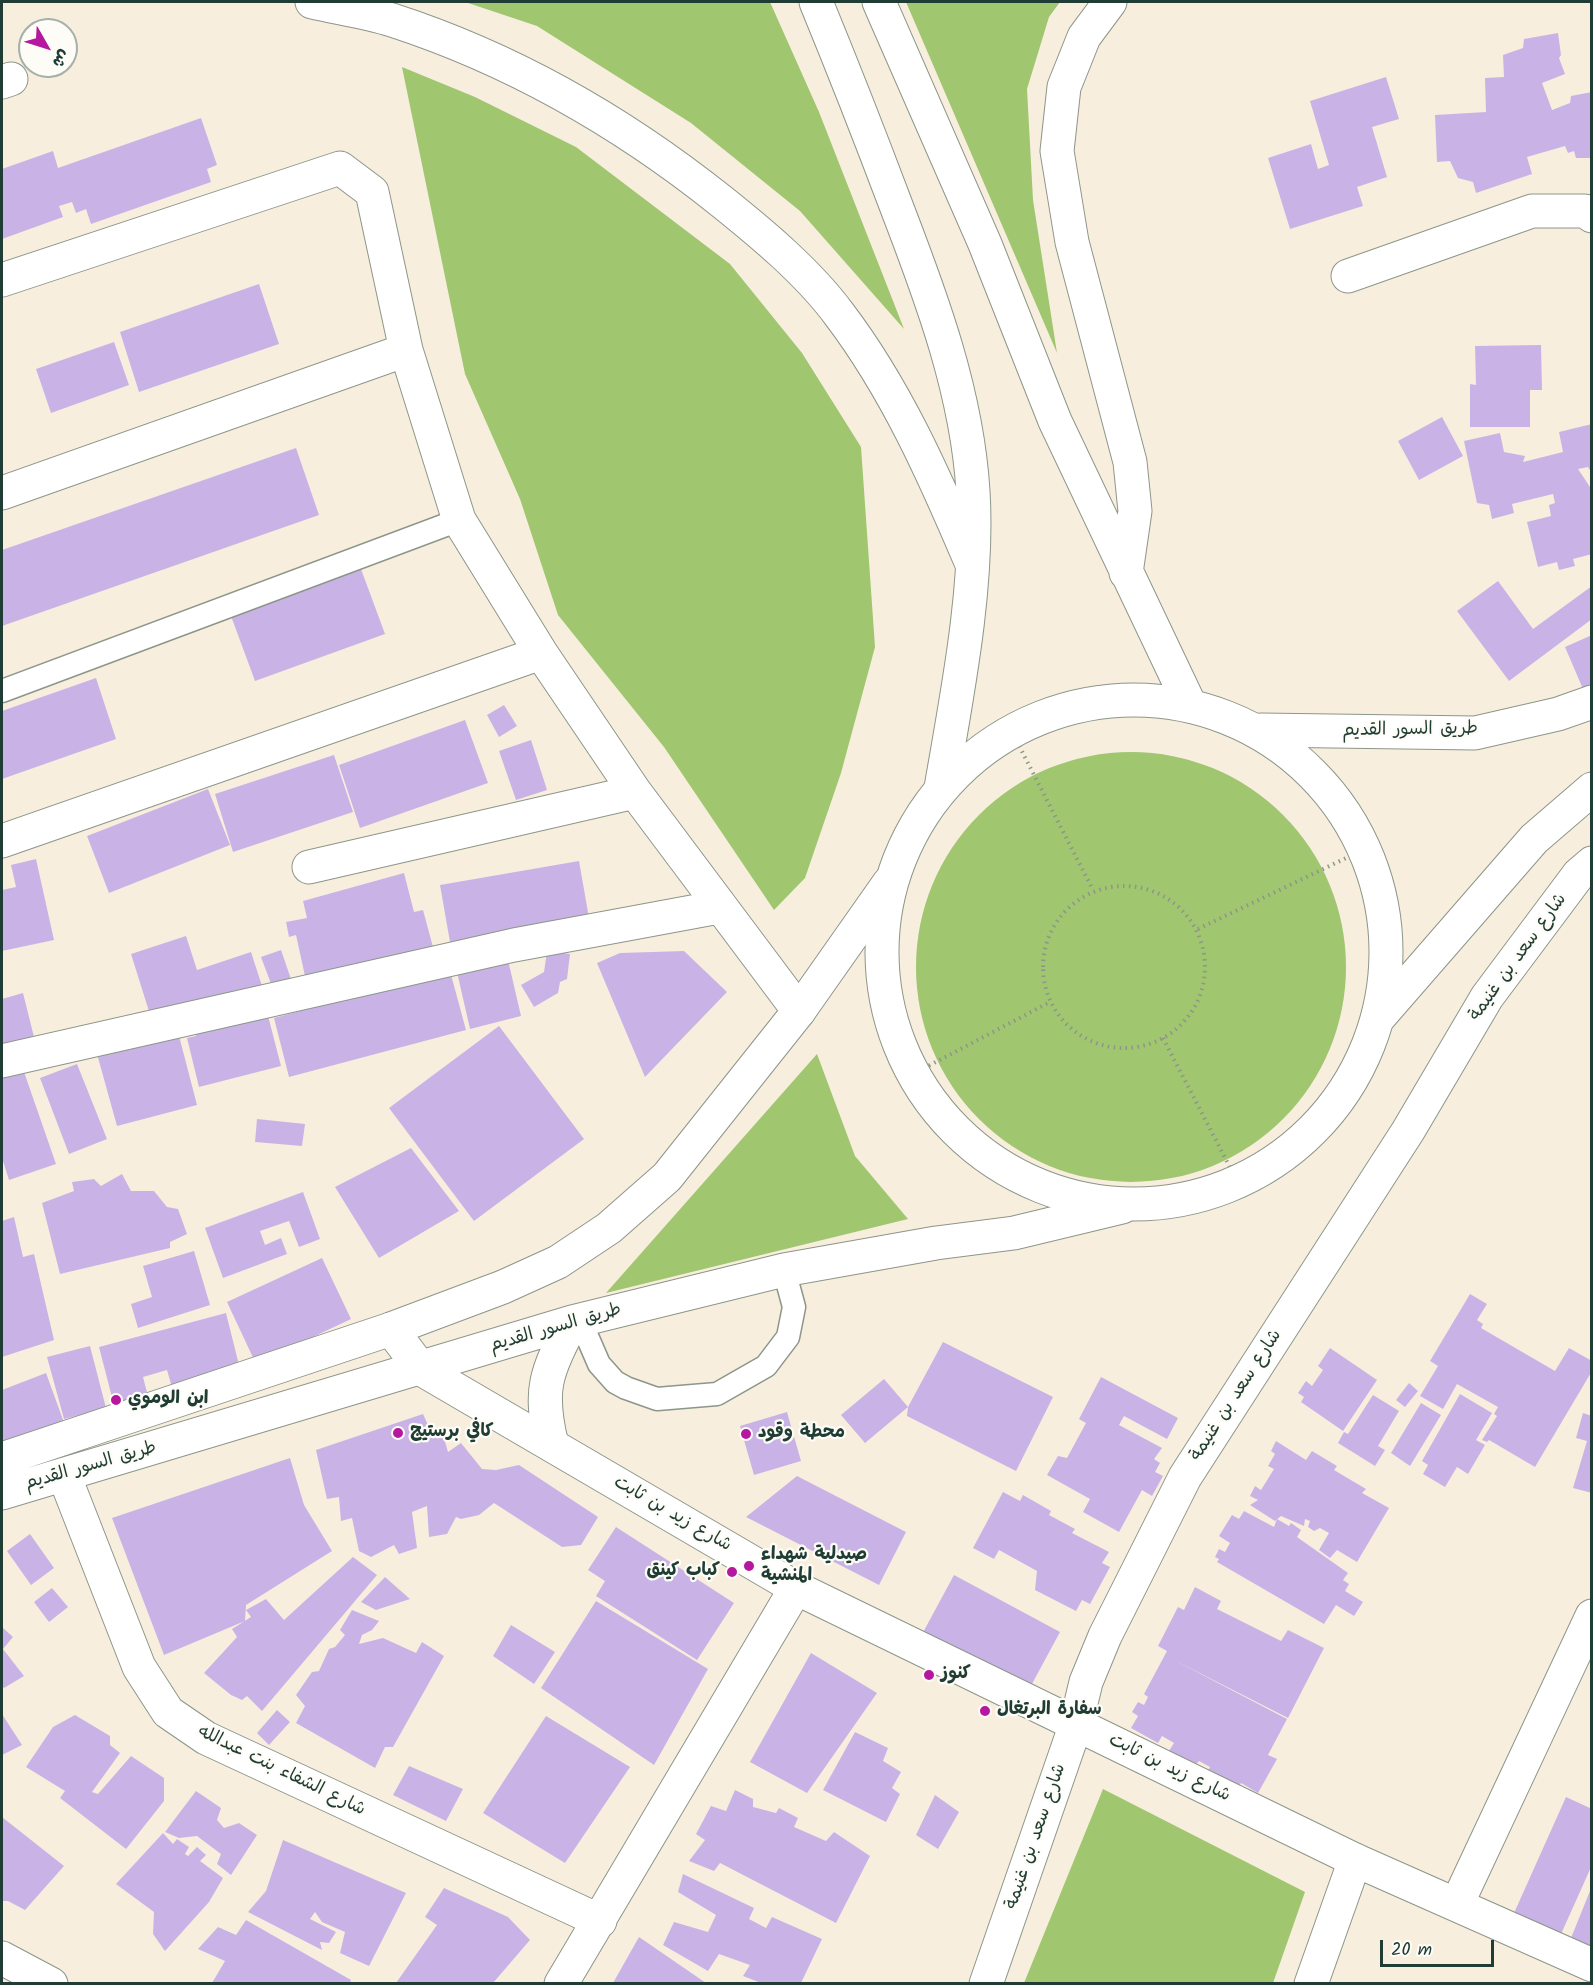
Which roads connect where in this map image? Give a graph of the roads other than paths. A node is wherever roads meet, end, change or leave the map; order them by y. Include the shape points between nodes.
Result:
1 (312, 2) edge
2 (816, 2) edge
3 (879, 2) edge
4 (1110, 2) edge
5 (1592, 216) edge
6 (1348, 276) dead end
7 (2, 280) edge
8 (406, 350) junction
9 (2, 493) edge
10 (459, 520) junction
11 (971, 562) junction
12 (1126, 573) junction
13 (541, 653) junction
14 (2, 691) edge
15 (1592, 702) edge
16 (1189, 703) junction
17 (1261, 730) junction
18 (941, 788) junction
19 (1592, 789) edge
20 (635, 792) junction
21 (2, 841) edge
22 (1592, 863) edge
23 (309, 867) dead end
24 (890, 883) junction
25 (719, 907) junction
26 (799, 1011) junction
27 (1380, 1016) junction
28 (2, 1061) edge
29 (1122, 1207) junction
30 (784, 1270) junction
31 (576, 1321) junction
32 (392, 1329) junction
33 (421, 1368) junction
34 (552, 1445) junction
35 (2, 1459) edge
36 (64, 1475) junction
37 (2, 1493) edge
38 (796, 1588) junction
39 (1592, 1616) edge
40 (1076, 1724) junction
41 (1355, 1860) junction
42 (1457, 1904) junction
43 (600, 1921) junction
44 (2, 1958) edge
45 (1592, 1965) edge
46 (51, 1983) edge
47 (561, 1983) edge
48 (986, 1983) edge
49 (1311, 1983) edge

1 - 11 main road via 391,20 483,55 573,99 669,159 767,237 838,312 890,390 927,459
2 - 11 main road via 927,286 964,418 973,492
3 - 12 main road via 985,244 1055,421
4 - 12 main road via 1084,37 1064,87 1057,151 1072,242 1130,462 1135,511
5 - 6 main road via 1585,211 1532,211
7 - 8 main road via 340,168 372,192
8 - 9 main road
8 - 10 main road
10 - 13 main road
10 - 14 lane
11 - 18 main road via 958,693
12 - 16 main road
13 - 20 main road
13 - 21 main road
15 - 17 main road, طريق السور القديم via 1475,733
16 - 17 main road
16 - 18 main road via 1098,700 1011,730
17 - 27 main road via 1326,782 1367,848 1388,934
18 - 24 main road via 910,833
19 - 27 main road via 1534,839
20 - 23 main road
20 - 25 main road
22 - 40 main road, شارع سعد بن غنيمة via 1579,874 1487,997 1408,1131 1185,1477 1105,1636 1086,1682
24 - 26 main road, طريق السور القديم
24 - 29 main road via 881,974 905,1062 957,1136 1033,1186
25 - 26 main road
25 - 28 main road via 514,945
26 - 32 main road, طريق السور القديم via 667,1177 609,1228 558,1262
27 - 29 main road via 1344,1095 1284,1157 1207,1196
29 - 30 main road, طريق السور القديم via 1014,1233
30 - 31 main road, طريق السور القديم
30 - 31 lane via 794,1307 788,1338 766,1366 717,1394 657,1399 626,1388 598,1364
31 - 33 main road, طريق السور القديم
31 - 34 main road via 546,1383 544,1410
32 - 33 main road, شارع زيد بن ثابت
32 - 35 main road, طريق السور القديم
33 - 34 main road, شارع زيد بن ثابت
33 - 36 main road, طريق السور القديم
34 - 38 main road, شارع زيد بن ثابت
36 - 37 main road, طريق السور القديم
36 - 43 main road, شارع الشفاء بنت عبدالله via 139,1667 168,1712 206,1738
38 - 40 main road, شارع زيد بن ثابت
38 - 43 main road
39 - 42 main road
40 - 41 main road, شارع زيد بن ثابت
40 - 48 main road, شارع سعد بن غنيمة
41 - 42 main road, شارع زيد بن ثابت
41 - 49 main road
42 - 45 main road, شارع زيد بن ثابت
43 - 47 main road
44 - 46 main road

